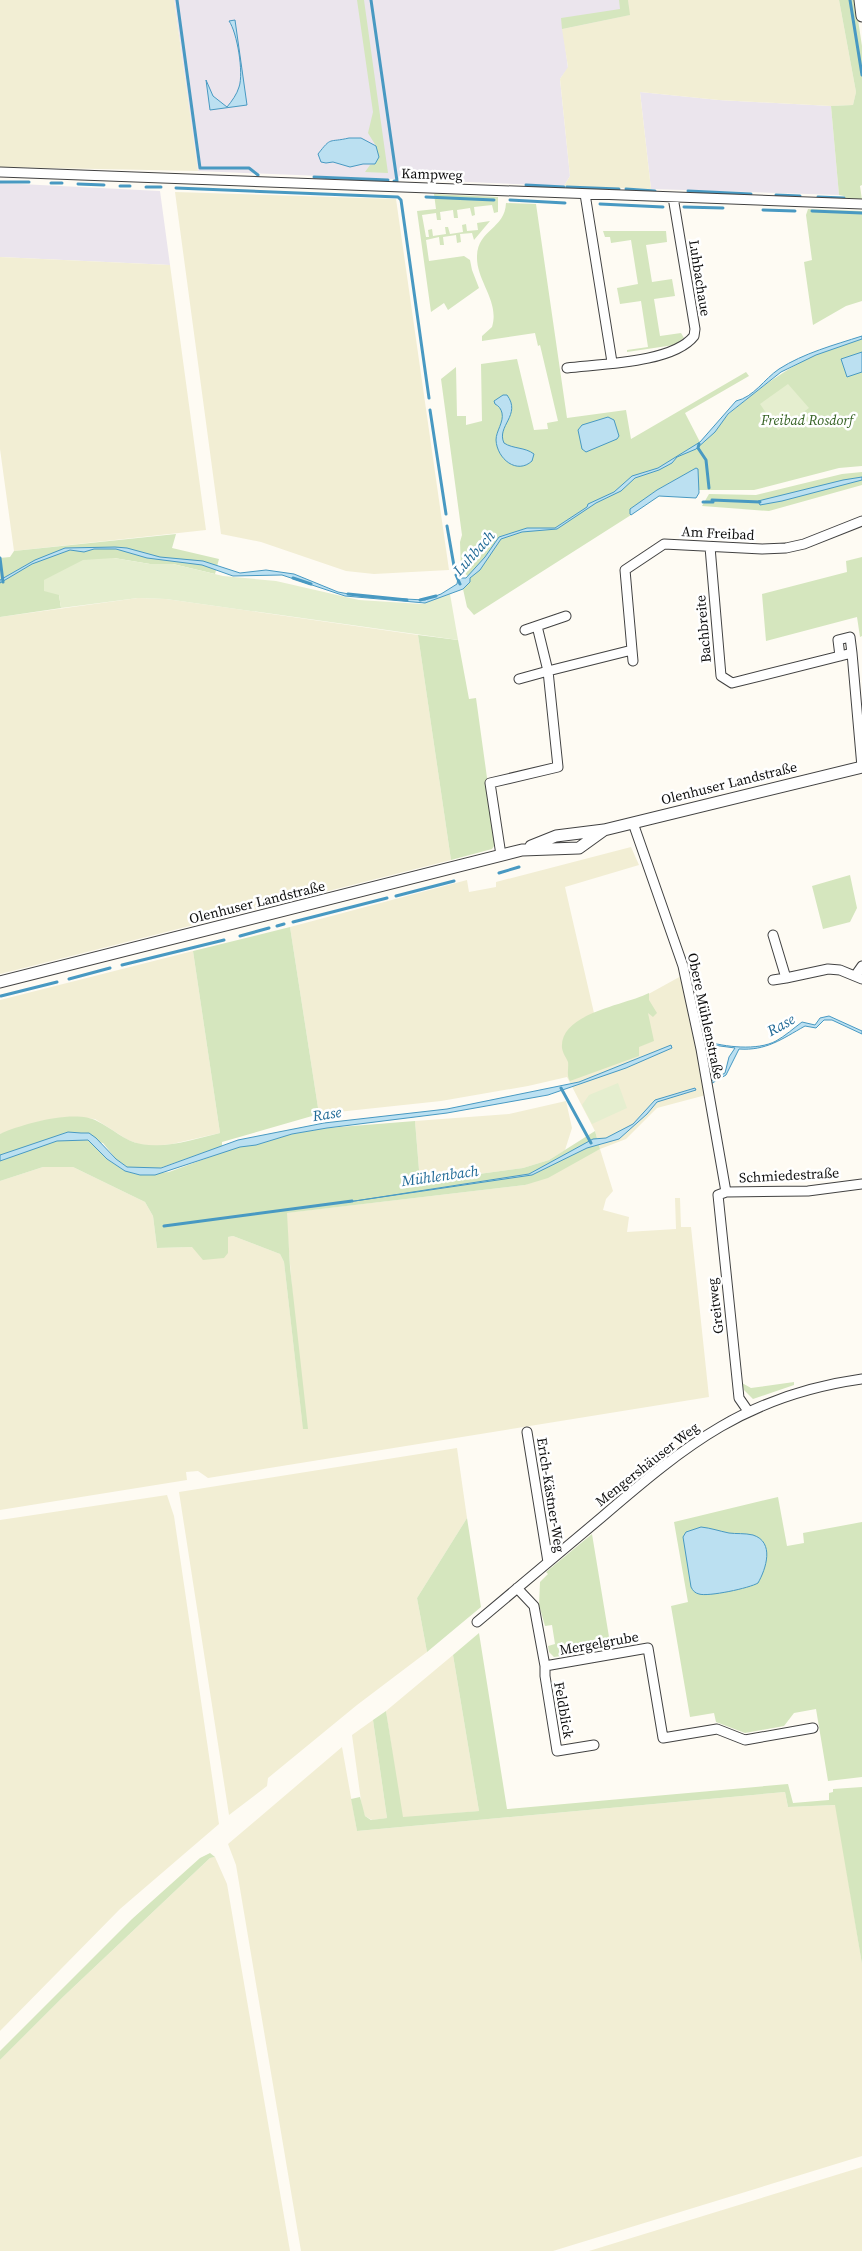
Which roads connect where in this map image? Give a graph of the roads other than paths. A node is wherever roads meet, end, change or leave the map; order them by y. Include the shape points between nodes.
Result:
1 (860, 0) edge
2 (862, 16) edge
3 (0, 172) edge
4 (585, 194) junction
5 (673, 197) junction
6 (862, 204) edge
7 (612, 362) junction
8 (567, 368) dead end
9 (862, 521) edge
10 (710, 547) junction
11 (566, 616) dead end
12 (537, 626) junction
13 (525, 630) dead end
14 (632, 650) junction
15 (852, 652) junction
16 (840, 656) junction
17 (633, 660) dead end
18 (548, 671) junction
19 (519, 679) dead end
20 (862, 767) edge
21 (633, 823) junction
22 (501, 855) junction
23 (773, 935) dead end
24 (862, 966) edge
25 (786, 978) junction
26 (858, 978) edge
27 (773, 980) dead end
28 (0, 982) edge
29 (862, 1184) edge
30 (722, 1194) junction
31 (862, 1379) edge
32 (748, 1411) junction
33 (528, 1432) dead end
34 (548, 1562) junction
35 (517, 1588) junction
36 (477, 1622) dead end
37 (545, 1666) junction
38 (813, 1728) dead end
39 (594, 1745) dead end

1 - 2 street
3 - 4 street, Kampweg
4 - 5 street, Kampweg
4 - 7 street
5 - 6 street, Kampweg
5 - 7 street, Luhbachaue via 694,336 678,348 657,357
7 - 8 street, Luhbachaue
9 - 10 street, Am Freibad via 786,548
10 - 14 street, Am Freibad via 664,544 625,570
10 - 16 street, Bachbreite via 721,676 732,683
11 - 12 street
12 - 13 street
12 - 18 street
14 - 17 street, Am Freibad
14 - 18 street
15 - 16 street, Bachbreite
15 - 16 street via 850,637 838,640
15 - 20 street
18 - 19 street
18 - 22 street via 558,767 490,783
20 - 21 street, Olenhuser Landstraße
21 - 22 street, Olenhuser Landstraße via 556,836
21 - 30 street, Obere Mühlenstraße via 684,966 702,1049
22 - 28 street, Olenhuser Landstraße
23 - 25 street
24 - 26 street
25 - 26 street via 828,969
25 - 27 street
29 - 30 street, Schmiedestraße via 808,1191
30 - 32 street, Greitweg via 740,1398
31 - 32 street, Mengershäuser Weg via 808,1390
32 - 34 street, Mengershäuser Weg via 680,1452
33 - 34 street, Erich-Kästner-Weg
34 - 35 street, Mengershäuser Weg
35 - 36 street, Mengershäuser Weg
35 - 37 street, Mergelgrube via 534,1606
37 - 38 street, Mergelgrube via 648,1648 664,1738 717,1729 745,1740
37 - 39 street, Feldblick via 557,1751

